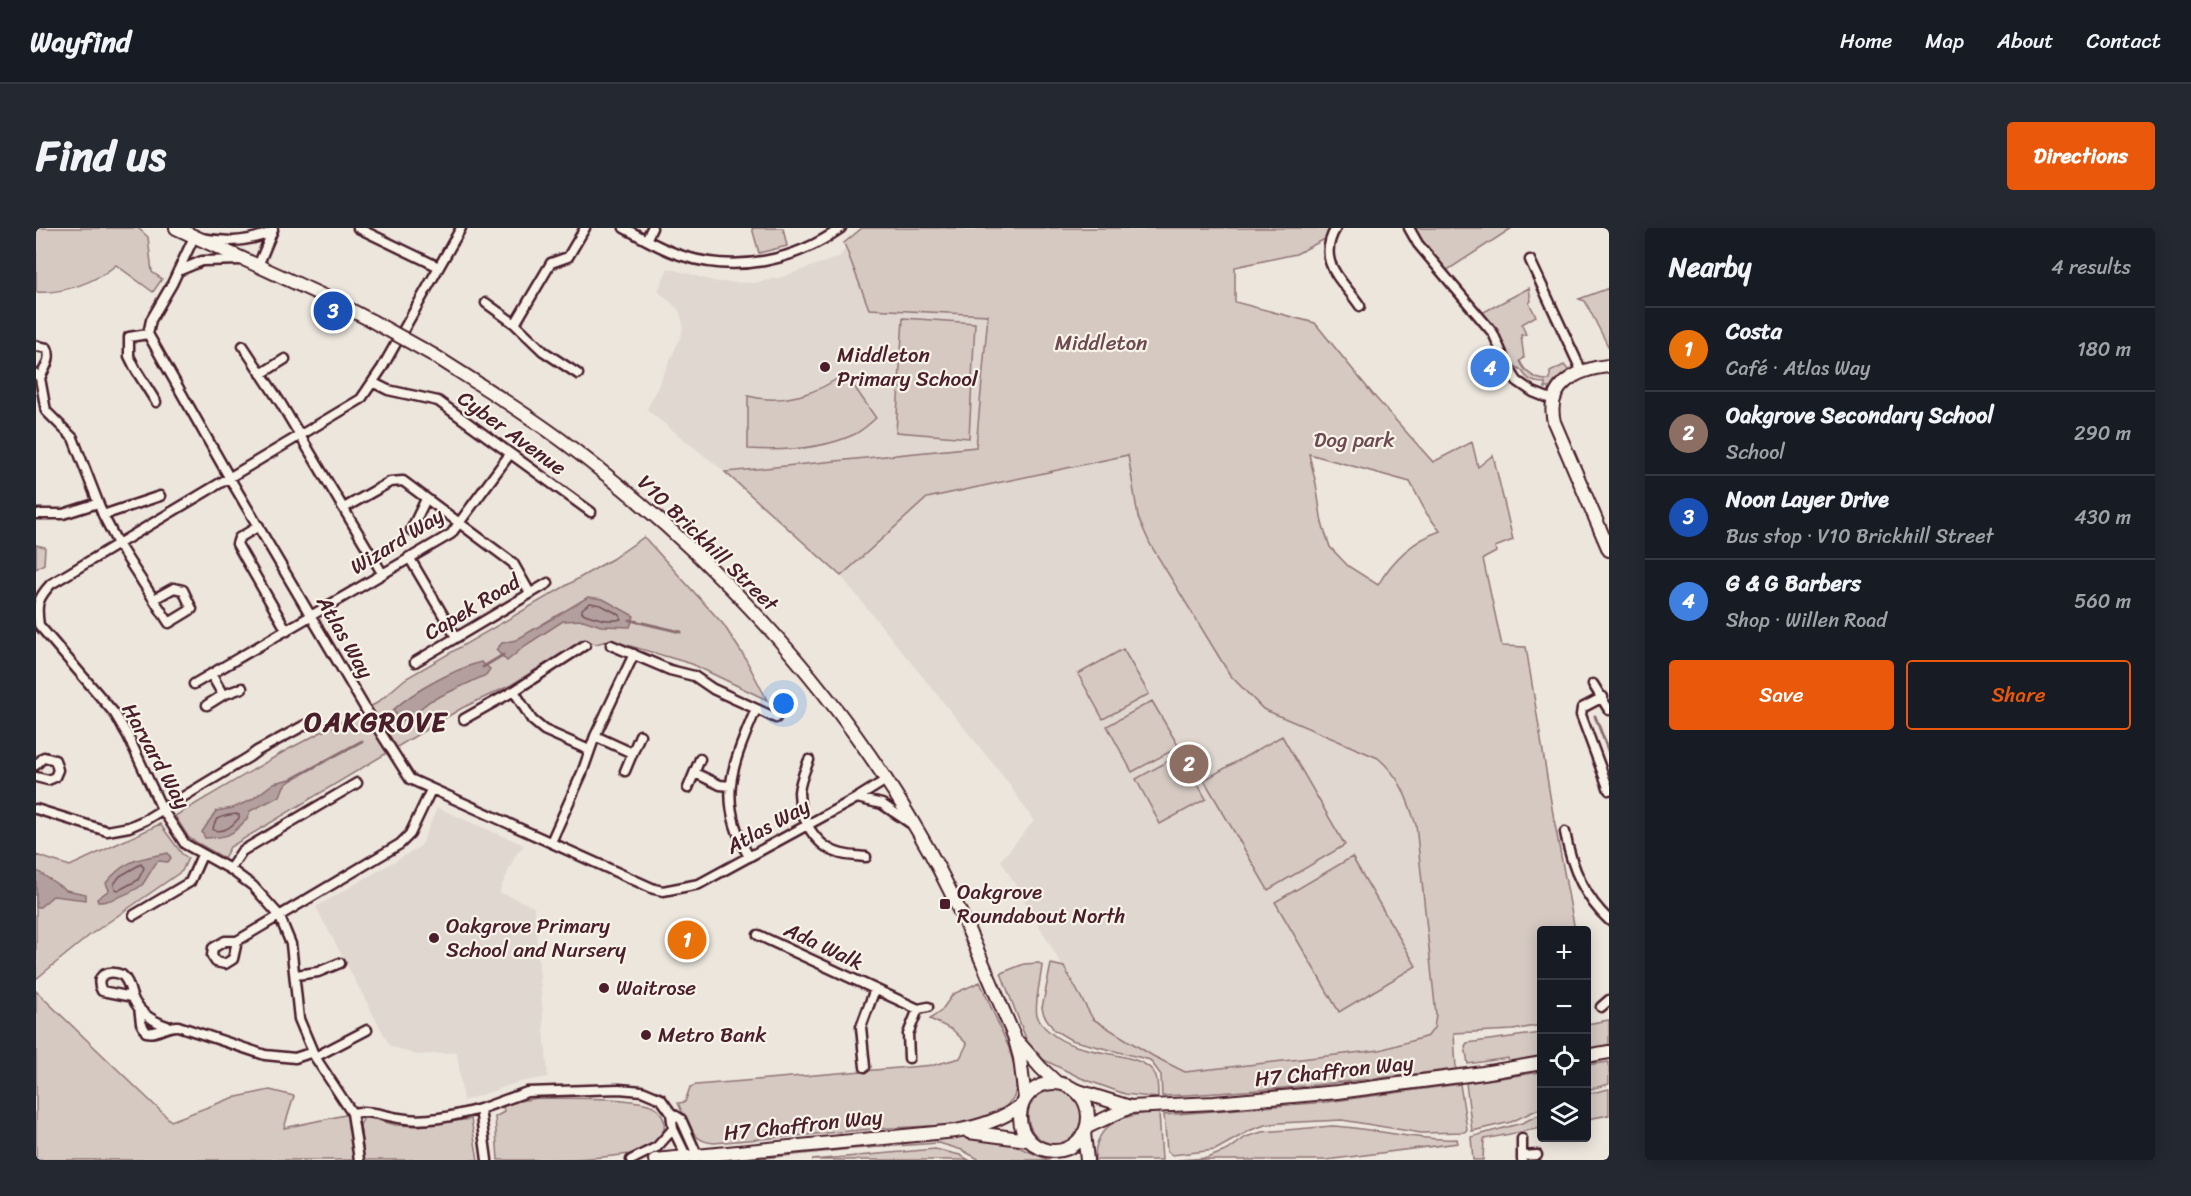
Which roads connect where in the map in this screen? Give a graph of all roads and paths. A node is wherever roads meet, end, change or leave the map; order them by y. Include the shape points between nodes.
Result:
1 (176, 228) edge
2 (358, 228) edge
3 (461, 228) edge
4 (585, 228) edge
5 (624, 228) edge
6 (652, 228) edge
7 (840, 228) edge
8 (1336, 228) edge
9 (1409, 228) edge
10 (273, 230) edge
11 (194, 237) junction
12 (646, 240) junction
13 (245, 260) junction
14 (1530, 260) dead end
15 (258, 266) junction
16 (439, 267) junction
17 (178, 271) junction
18 (486, 303) dead end
19 (1360, 306) dead end
20 (515, 324) junction
21 (148, 334) junction
22 (36, 346) edge
23 (243, 346) dead end
24 (285, 359) dead end
25 (1609, 366) edge
26 (1582, 372) junction
27 (261, 374) junction
28 (578, 374) dead end
29 (38, 376) edge
30 (374, 383) junction
31 (1553, 400) junction
32 (156, 402) dead end
33 (300, 435) junction
34 (510, 454) junction
35 (229, 477) junction
36 (160, 496) dead end
37 (426, 499) junction
38 (98, 502) junction
39 (344, 508) junction
40 (591, 512) dead end
41 (36, 514) edge
42 (103, 515) junction
43 (460, 523) junction
44 (259, 526) junction
45 (411, 530) dead end
46 (118, 544) junction
47 (1608, 547) edge
48 (409, 557) junction
49 (382, 573) junction
50 (548, 583) dead end
51 (530, 593) junction
52 (154, 599) junction
53 (36, 607) edge
54 (312, 616) junction
55 (287, 631) junction
56 (456, 637) junction
57 (585, 645) dead end
58 (611, 645) dead end
59 (634, 654) junction
60 (415, 662) dead end
61 (211, 674) junction
62 (194, 684) dead end
63 (1593, 684) dead end
64 (242, 688) dead end
65 (514, 691) junction
66 (223, 695) junction
67 (1603, 697) junction
68 (207, 705) dead end
69 (756, 709) junction
70 (1609, 710) edge
71 (776, 718) dead end
72 (464, 719) dead end
73 (304, 725) dead end
74 (640, 735) dead end
75 (595, 736) junction
76 (589, 750) junction
77 (632, 753) junction
78 (700, 759) dead end
79 (809, 760) dead end
80 (36, 765) edge
81 (625, 771) dead end
82 (695, 773) junction
83 (36, 777) edge
84 (886, 780) junction
85 (357, 783) dead end
86 (730, 786) junction
87 (688, 788) dead end
88 (431, 790) junction
89 (1609, 790) edge
90 (857, 798) junction
91 (36, 809) edge
92 (162, 809) junction
93 (808, 825) junction
94 (917, 829) junction
95 (1564, 832) dead end
96 (551, 842) junction
97 (202, 855) junction
98 (866, 856) dead end
99 (749, 857) junction
100 (230, 869) junction
101 (134, 915) dead end
102 (279, 915) junction
103 (1609, 920) edge
104 (758, 935) dead end
105 (237, 940) dead end
106 (340, 963) dead end
107 (296, 975) junction
108 (875, 989) junction
109 (132, 997) dead end
110 (1609, 1000) edge
111 (139, 1007) junction
112 (928, 1007) dead end
113 (1601, 1007) dead end
114 (918, 1009) junction
115 (167, 1026) junction
116 (367, 1030) dead end
117 (1014, 1036) junction
118 (1609, 1052) edge
119 (314, 1054) junction
120 (1591, 1055) edge
121 (909, 1058) dead end
122 (1537, 1064) edge
123 (864, 1067) dead end
124 (1057, 1083) junction
125 (1074, 1089) junction
126 (1023, 1102) junction
127 (1130, 1107) junction
128 (480, 1109) junction
129 (352, 1113) junction
130 (671, 1113) junction
131 (673, 1129) junction
132 (1085, 1130) junction
133 (956, 1131) junction
134 (1522, 1139) dead end
135 (1028, 1140) junction
136 (1042, 1149) junction
137 (1537, 1155) dead end
138 (692, 1156) junction
139 (1522, 1158) edge
140 (359, 1160) edge
141 (487, 1160) edge
142 (631, 1160) edge
143 (655, 1160) edge
144 (1062, 1160) edge
145 (1088, 1160) edge

1 - 11 street, V10 Brickhill Street
2 - 16 street
3 - 16 street, Harvard Way
4 - 20 street via 568,257 551,262
5 - 12 street
6 - 12 street
7 - 12 street via 813,246 750,263 706,262
8 - 19 street via 1330,243 1331,266
9 - 31 street via 1496,337 1517,381
10 - 11 street via 243,242
10 - 15 street
11 - 13 street, V10 Brickhill Street
11 - 17 street
13 - 15 street, V10 Brickhill Street
13 - 17 street via 202,261
14 - 26 street
15 - 84 street, V10 Brickhill Street, bridge via 435,356 532,419 605,473 675,533 807,671
16 - 30 street, Harvard Way
17 - 21 street via 151,320
18 - 20 street
20 - 28 street via 543,351
21 - 32 street via 129,337 129,356
21 - 35 street, Atlas Way
22 - 29 street via 47,348 49,354 49,361
23 - 27 street
24 - 27 street
25 - 26 street
26 - 31 street via 1566,381
27 - 33 street
29 - 38 street via 46,411 73,438
30 - 33 street, Harvard Way via 361,399
30 - 34 street, Cyber Avenue via 438,401
31 - 47 street via 1554,422
33 - 35 street, Harvard Way
33 - 39 street
34 - 40 street, Cyber Avenue
34 - 43 street, Wizard Way
35 - 44 street, Atlas Way
35 - 46 street, Harvard Way
36 - 42 street
37 - 39 street via 403,481 390,483
37 - 43 street
37 - 45 street
38 - 41 street via 63,514
38 - 42 street
39 - 49 street
42 - 46 street
43 - 48 street, Wizard Way via 451,534
43 - 51 street via 513,563
44 - 54 street, Atlas Way
44 - 55 street via 239,538 237,544
46 - 52 street
46 - 53 street, Harvard Way via 51,584
48 - 49 street, Wizard Way
48 - 56 street
49 - 54 street, Wizard Way
50 - 51 street, Capek Road
51 - 56 street, Capek Road
52 - 52 street via 169,623 192,609 183,590 174,588
53 - 92 street, Harvard Way via 39,624 115,714
54 - 55 street, Wizard Way
54 - 88 street, Atlas Way via 410,779
55 - 61 street, Wizard Way
56 - 60 street, Capek Road
57 - 65 street
58 - 59 street
59 - 69 street via 694,676 712,689
59 - 75 street
61 - 62 street, Wizard Way
61 - 66 street
63 - 67 street
64 - 66 street
65 - 72 street
65 - 76 street via 532,720 544,730
66 - 68 street
67 - 70 street
67 - 89 street via 1582,708 1581,715
69 - 71 street
69 - 86 street via 736,755
73 - 92 street
74 - 77 street
75 - 76 street
75 - 77 street
76 - 96 street
77 - 81 street
78 - 82 street
79 - 93 street via 799,790 800,807
80 - 83 street via 44,757 55,760 58,770 48,780
82 - 86 street
82 - 87 street
84 - 90 street, Atlas Way
84 - 94 street, V10 Brickhill Street
85 - 100 street via 242,851
86 - 99 street via 732,822
88 - 96 street, Atlas Way
88 - 102 street via 411,834 400,844
90 - 93 street, Atlas Way
90 - 94 street via 882,804
91 - 92 street via 107,831 129,827
92 - 97 street, Harvard Way via 185,844
93 - 98 street via 828,848
93 - 99 street, Atlas Way
94 - 117 street, V10 Brickhill Street via 957,907
95 - 103 street via 1578,880
96 - 99 street, Atlas Way via 663,891 699,884
97 - 100 street, Harvard Way
97 - 101 street via 190,882
100 - 102 street, Harvard Way via 253,886
102 - 105 street
102 - 107 street, Harvard Way via 291,944
104 - 108 street, Ada Walk
106 - 107 street
107 - 119 street, Harvard Way via 299,1019
108 - 114 street, Ada Walk
108 - 123 street, Ada Walk via 861,1027
109 - 111 street
110 - 113 street
111 - 115 street via 146,1016
111 - 115 street via 146,1032 157,1032
112 - 114 street
114 - 121 street via 908,1034
115 - 119 street via 195,1030 265,1055 295,1058
116 - 119 street
117 - 124 street, V10 Brickhill Street
117 - 126 street, V10 Brickhill Street
118 - 120 street
119 - 129 street, Harvard Way
122 - 127 street, H7 Chaffron Way via 1338,1092
124 - 125 street
124 - 126 street via 1039,1086
125 - 127 street, H7 Chaffron Way
125 - 132 street via 1086,1106
126 - 133 street, H7 Chaffron Way via 987,1125
126 - 135 street via 1020,1123
127 - 132 street, H7 Chaffron Way
128 - 129 street via 457,1115 400,1119 374,1112
128 - 130 street via 527,1092 619,1089 642,1091 661,1100
128 - 141 street
129 - 140 street
130 - 131 street
130 - 138 street via 681,1119
131 - 138 street
131 - 142 street via 657,1147
132 - 136 street via 1078,1141 1062,1150
132 - 145 street
133 - 135 street, H7 Chaffron Way
133 - 138 street, H7 Chaffron Way
134 - 139 street
135 - 136 street
136 - 144 street
137 - 139 street
138 - 143 street, H7 Chaffron Way

